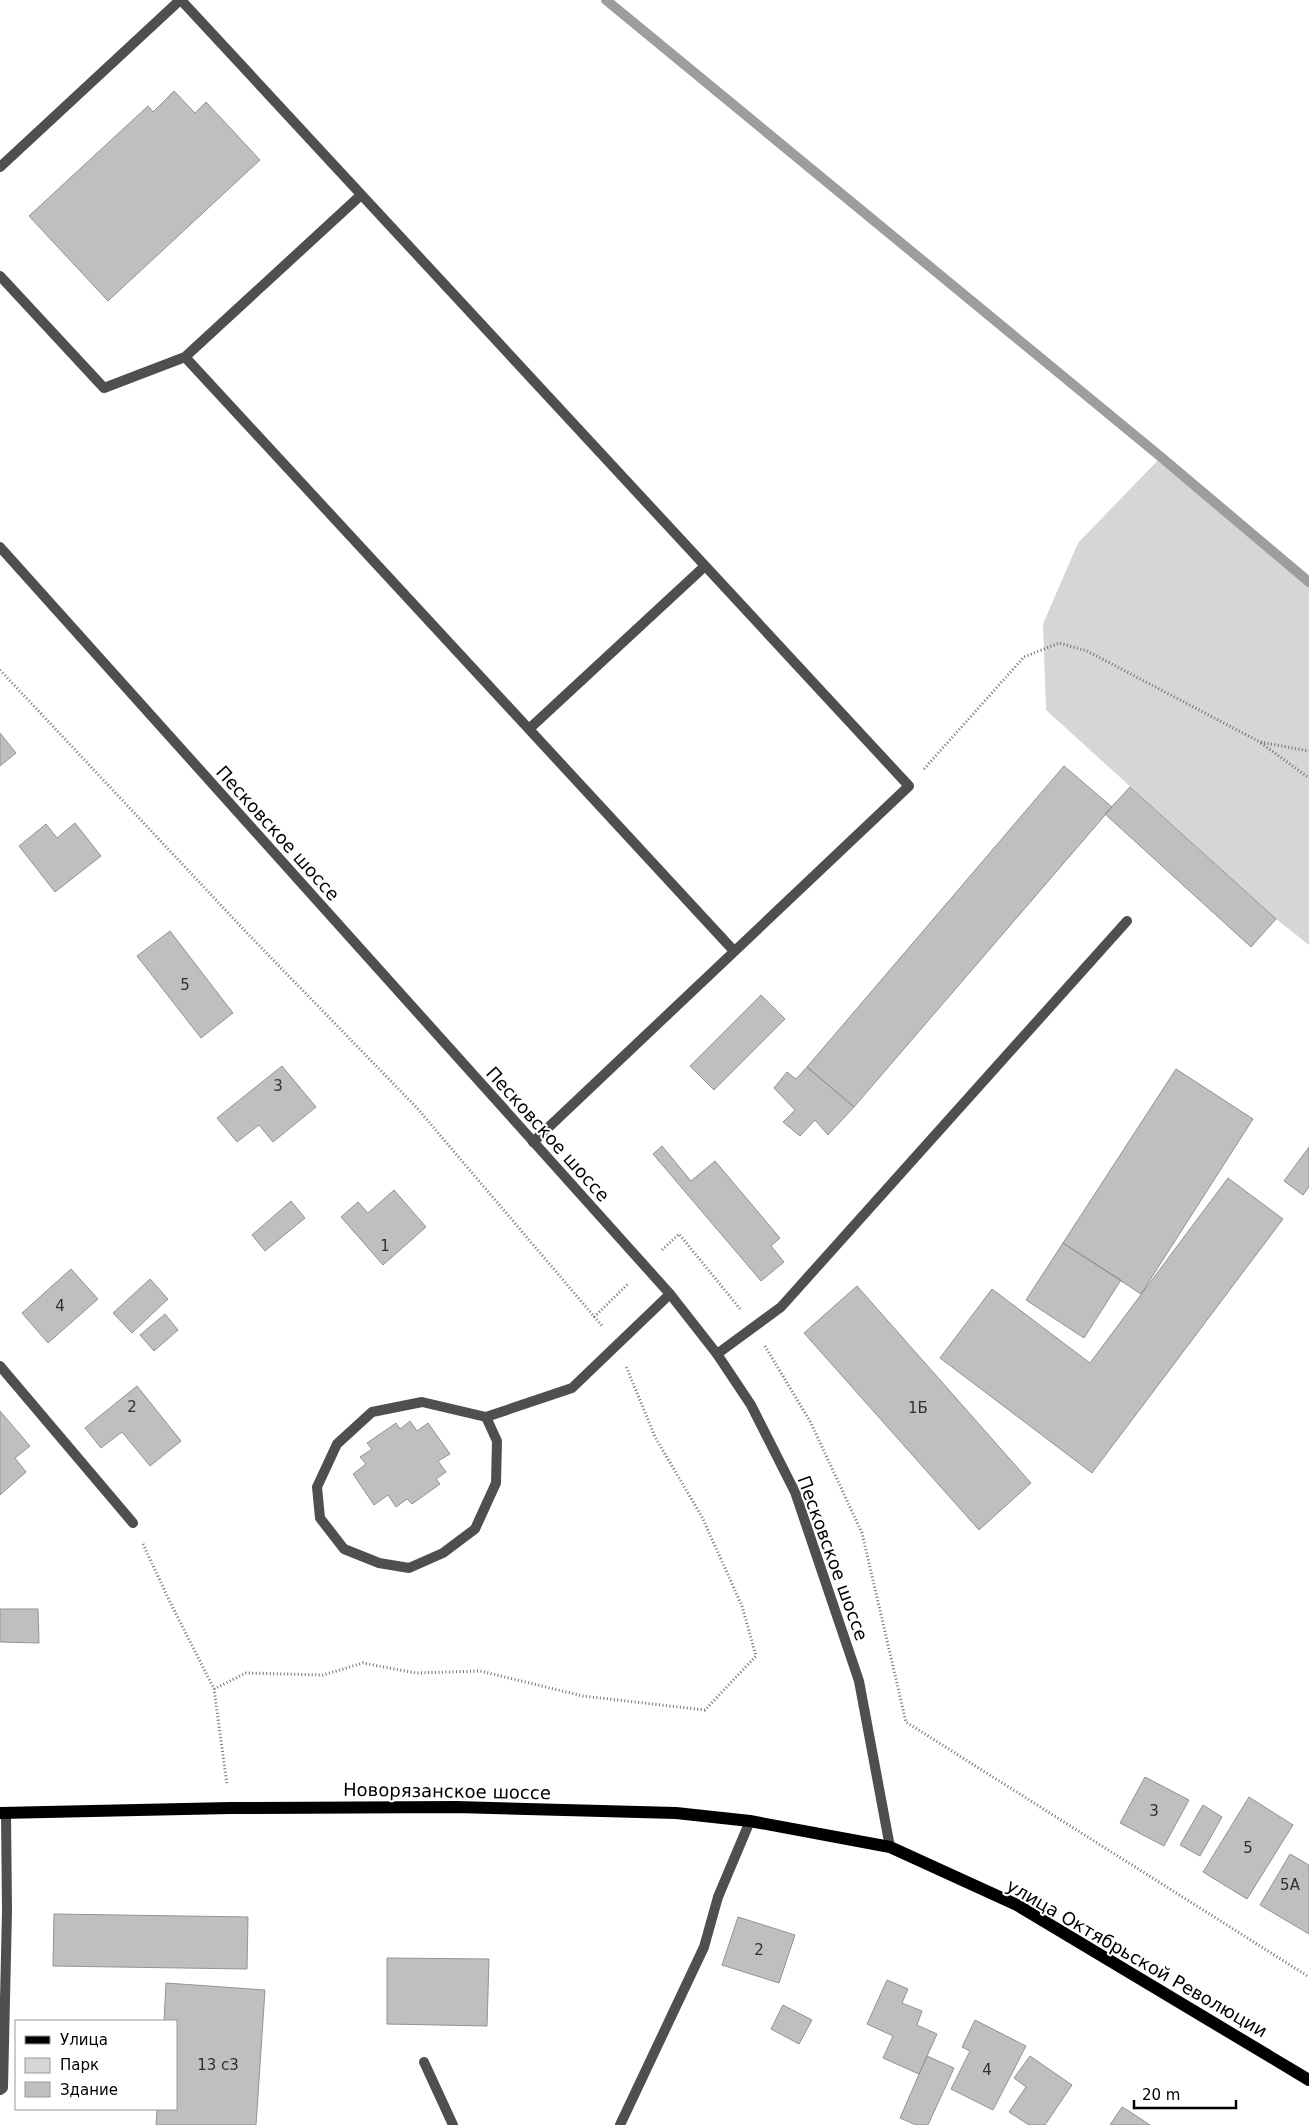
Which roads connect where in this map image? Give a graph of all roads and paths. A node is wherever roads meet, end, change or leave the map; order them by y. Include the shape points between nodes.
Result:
1 (181, 0) edge
2 (0, 167) edge
3 (361, 194) junction
4 (0, 276) edge
5 (185, 357) junction
6 (0, 547) edge
7 (705, 566) junction
8 (0, 670) edge
9 (529, 729) junction
10 (1260, 742) junction
11 (1309, 751) edge
12 (1309, 778) edge
13 (908, 786) junction
14 (1127, 921) dead end
15 (734, 951) junction
16 (533, 1142) junction
17 (679, 1234) dead end
18 (670, 1294) junction
19 (753, 1328) junction
20 (617, 1344) junction
21 (717, 1354) junction
22 (0, 1366) edge
23 (486, 1417) junction
24 (134, 1523) joint
25 (214, 1689) junction
26 (230, 1808) junction
27 (3, 1813) edge
28 (750, 1821) junction
29 (890, 1847) junction
30 (1309, 1977) edge
31 (424, 2062) dead end
32 (1309, 2080) edge
33 (0, 2090) edge
34 (453, 2125) edge
35 (620, 2125) edge

1 - 2 street
1 - 3 street
3 - 5 street
3 - 7 street
4 - 5 street via 104,388
5 - 9 street
6 - 16 street, Песковское шоссе
7 - 9 street
7 - 13 street
8 - 20 path via 417,1108
9 - 15 street
10 - 11 path
10 - 12 path
10 - 13 path via 1087,651 1059,643 1024,657
13 - 15 street
14 - 19 street via 781,1308
15 - 16 street
16 - 18 street, Песковское шоссе
17 - 19 path
18 - 20 street
18 - 21 street, Песковское шоссе
19 - 21 street
19 - 30 path via 810,1423 862,1533 906,1722
20 - 23 street via 572,1388
20 - 25 path via 655,1437 702,1517 742,1606 756,1656 705,1710 583,1696 480,1671 416,1673 363,1664 324,1675 246,1673
21 - 29 street, Песковское шоссе via 751,1404 795,1492 859,1681
22 - 24 street
23 - 23 street via 422,1402 372,1412 337,1444 316,1487 320,1518 344,1549 379,1563 409,1568 443,1553 474,1529 496,1483 497,1441
24 - 25 path
25 - 26 path
26 - 27 main road, Новорязанское шоссе
26 - 28 main road, Новорязанское шоссе via 456,1807 676,1813
27 - 33 street via 7,1919 3,2088
28 - 29 main road, Новорязанское шоссе
28 - 35 street via 718,1897 704,1947
29 - 32 main road, улица Октябрьской Революции via 1017,1905
31 - 34 street

